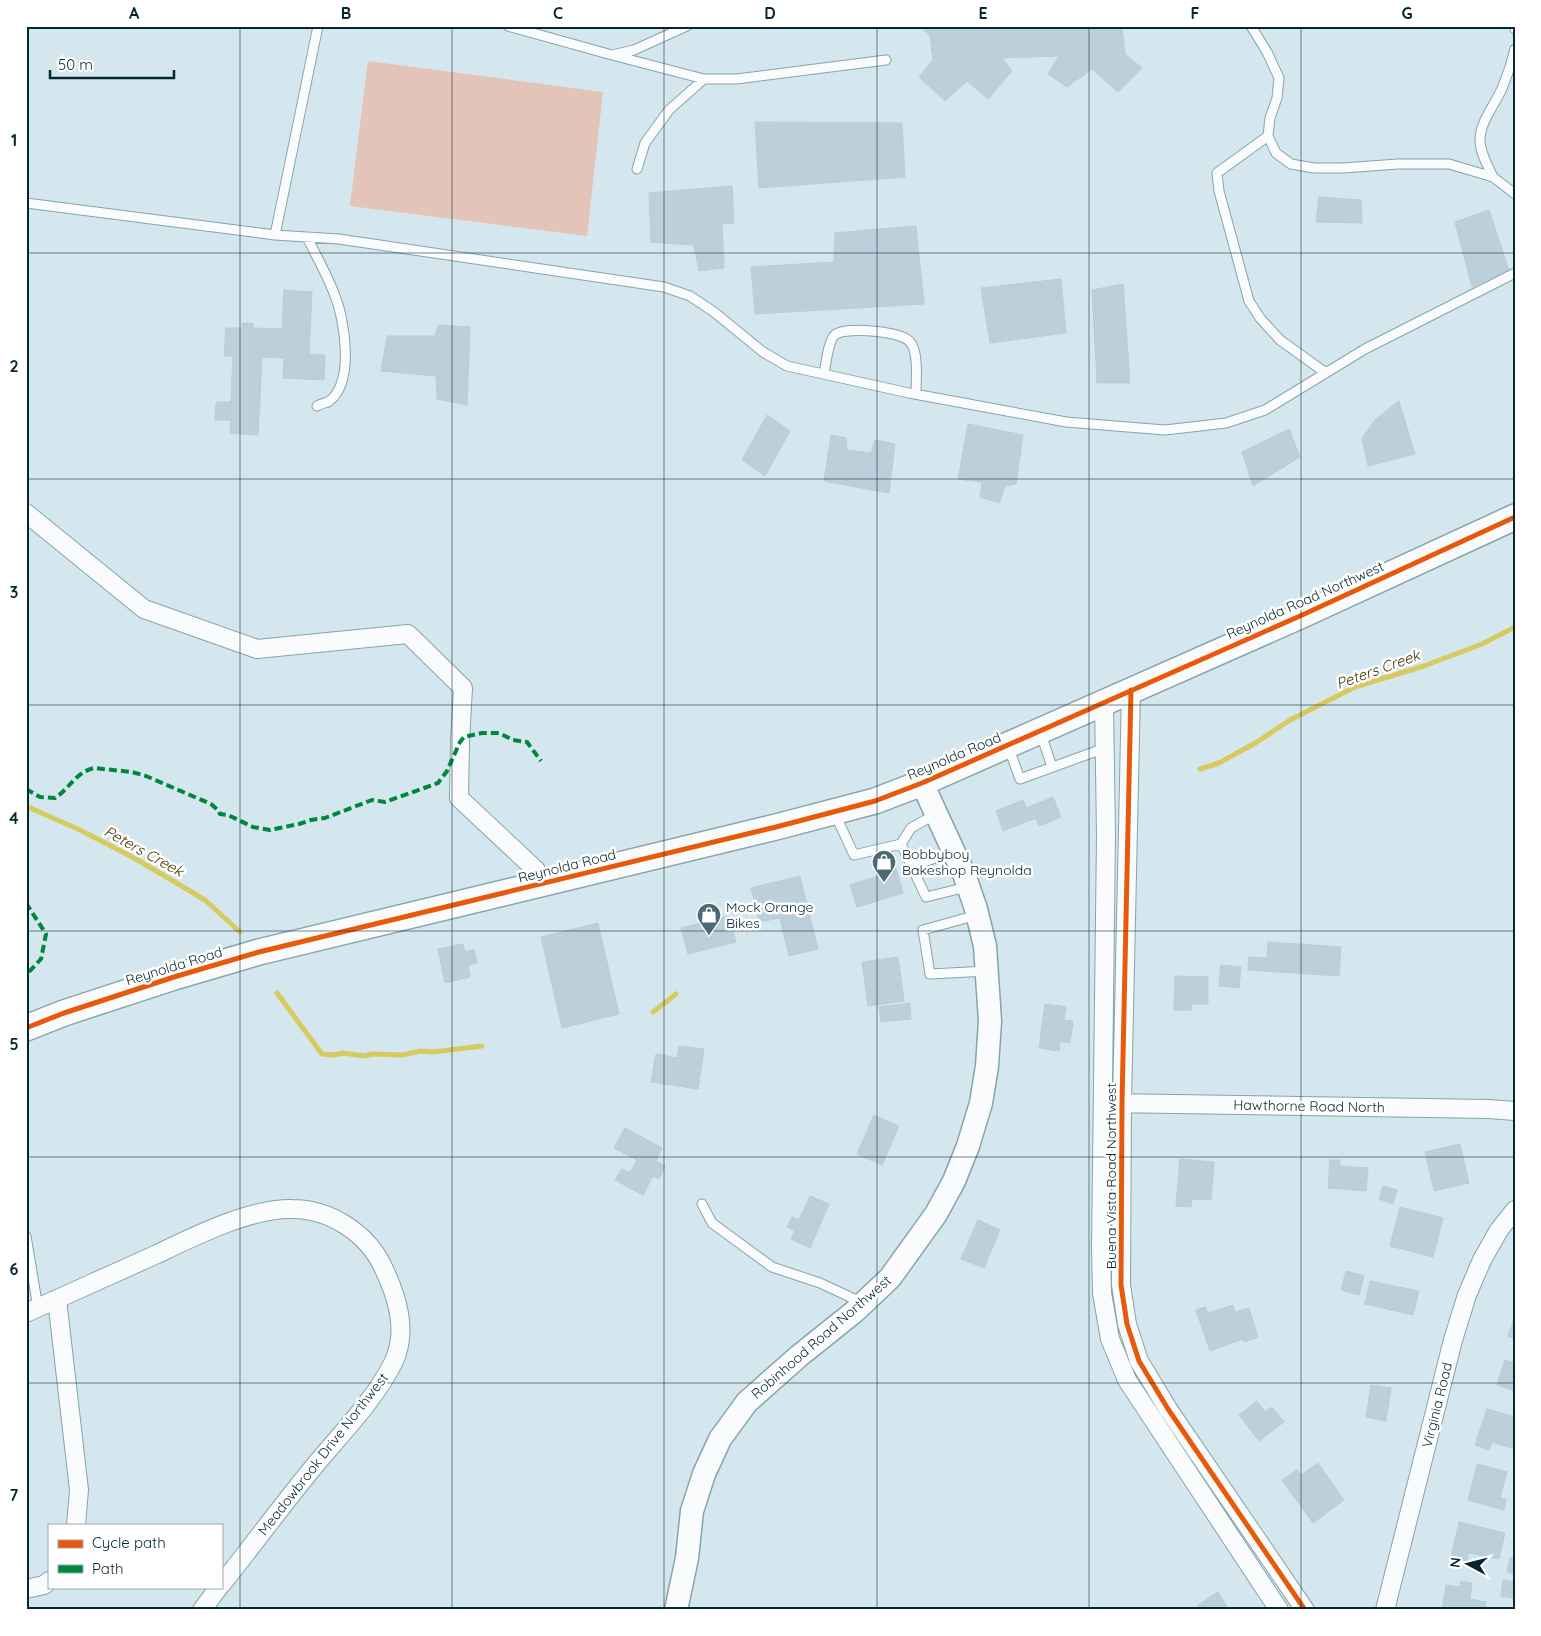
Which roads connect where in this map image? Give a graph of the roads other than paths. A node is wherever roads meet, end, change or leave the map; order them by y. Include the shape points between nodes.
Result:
1 (318, 26) edge
2 (508, 26) edge
3 (687, 26) edge
4 (1251, 26) edge
5 (1515, 49) edge
6 (612, 55) junction
7 (886, 60) dead end
8 (704, 78) junction
9 (1268, 136) junction
10 (637, 169) dead end
11 (1493, 177) junction
12 (1515, 194) edge
13 (26, 203) edge
14 (275, 235) junction
15 (307, 237) junction
16 (1515, 273) edge
17 (1326, 373) junction
18 (824, 374) junction
19 (916, 394) junction
20 (317, 406) dead end
21 (26, 513) edge
22 (1515, 517) edge
23 (1130, 690) junction
24 (1104, 703) junction
25 (1040, 731) junction
26 (1008, 746) junction
27 (1105, 748) junction
28 (1052, 767) junction
29 (922, 783) junction
30 (834, 812) junction
31 (936, 814) junction
32 (902, 844) junction
33 (954, 852) junction
34 (911, 866) junction
35 (540, 884) junction
36 (968, 887) junction
37 (978, 915) junction
38 (988, 971) junction
39 (26, 1028) edge
40 (1102, 1103) junction
41 (1122, 1103) junction
42 (1515, 1111) edge
43 (702, 1204) dead end
44 (1515, 1210) edge
45 (26, 1236) edge
46 (57, 1299) junction
47 (863, 1303) junction
48 (32, 1311) edge
49 (76, 1524) edge
50 (48, 1582) edge
51 (222, 1583) edge
52 (218, 1588) edge
53 (26, 1589) edge
54 (202, 1610) edge
55 (676, 1610) edge
56 (1279, 1610) edge
57 (1305, 1610) edge
58 (1385, 1610) edge

1 - 14 lane
2 - 6 lane
3 - 6 lane via 634,50
4 - 9 lane via 1279,78
5 - 11 lane via 1503,88 1485,121 1480,140
6 - 8 lane
7 - 8 lane via 737,79
8 - 10 lane via 669,110 645,144
9 - 11 lane via 1276,153 1291,164 1314,168 1449,164
9 - 17 lane via 1217,174 1219,191 1249,301 1280,340
11 - 12 lane
13 - 14 lane
14 - 15 lane
15 - 18 lane via 339,239 664,288 690,296 762,352 786,366
15 - 20 lane via 335,296 346,348 338,388 329,401
16 - 17 lane via 1365,349
17 - 19 lane via 1265,410 1226,423 1165,430 1066,422
18 - 19 lane
18 - 19 lane via 830,341 836,334 853,330 901,336 910,340 916,350
21 - 35 street via 144,609 257,649 408,634 463,688 460,798 536,870
22 - 23 main road, Reynolda Road Northwest
23 - 24 main road, Reynolda Road Northwest
23 - 41 street, Buena Vista Road Northwest
24 - 25 main road, Reynolda Road
24 - 27 street, Buena Vista Road Northwest
25 - 26 main road, Reynolda Road
25 - 28 lane
26 - 28 lane via 1020,779
26 - 29 main road, Reynolda Road
27 - 28 lane
27 - 40 street, Buena Vista Road Northwest
29 - 30 main road, Reynolda Road
29 - 31 street, Robinhood Road Northwest
30 - 32 lane via 854,855
30 - 35 main road, Reynolda Road
31 - 32 lane via 912,828
31 - 33 street, Robinhood Road Northwest
32 - 34 lane
33 - 34 lane
33 - 36 street, Robinhood Road Northwest
34 - 36 lane via 926,898
35 - 39 main road, Reynolda Road via 259,952 64,1012
36 - 37 street, Robinhood Road Northwest
37 - 38 street, Robinhood Road Northwest
37 - 38 lane via 923,930 930,974
38 - 47 street, Robinhood Road Northwest via 990,1021 987,1066 981,1103 968,1146 936,1214 890,1278
40 - 41 street, Hawthorne Road North
40 - 56 street, Buena Vista Road Northwest via 1102,1293 1110,1339 1126,1380
41 - 42 street, Hawthorne Road North
41 - 57 street, Buena Vista Road Northwest via 1121,1285 1127,1324 1139,1362
43 - 47 lane via 712,1223 772,1267 820,1283
44 - 58 street, Virginia Road via 1482,1260 1467,1295
45 - 48 lane
46 - 48 street, Meadowbrook Drive Northwest
46 - 49 street via 79,1490
46 - 51 street, Meadowbrook Drive Northwest via 190,1238 269,1211 298,1209 328,1216 348,1226 376,1252 389,1279 401,1322 399,1345 388,1373
47 - 55 street, Robinhood Road Northwest via 746,1402 720,1439 692,1511 687,1558
50 - 53 street
52 - 54 street, Meadowbrook Drive Northwest

